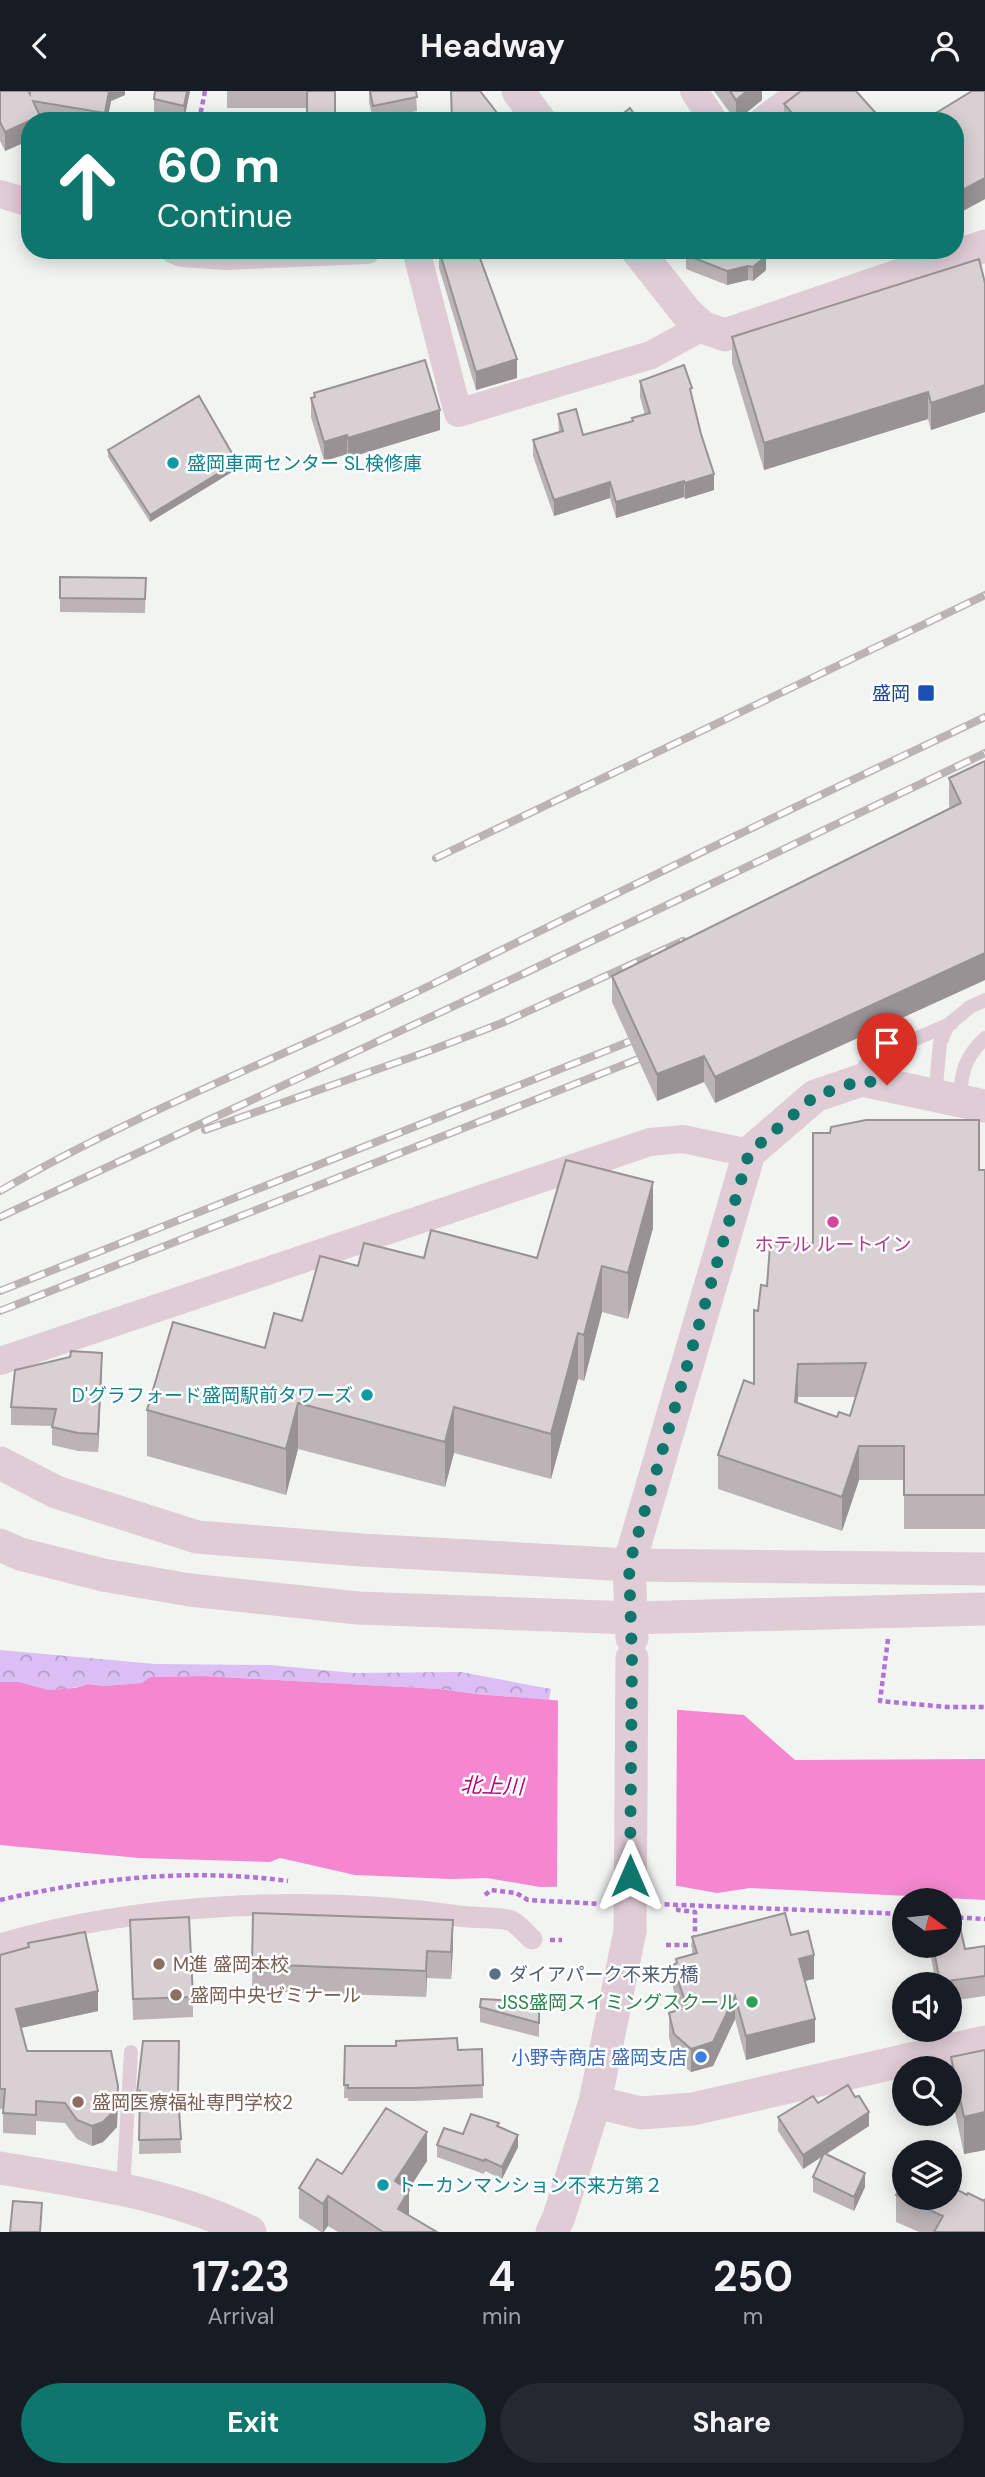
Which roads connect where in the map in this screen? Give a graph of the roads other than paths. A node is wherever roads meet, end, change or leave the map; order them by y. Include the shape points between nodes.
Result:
1 (518, 91) edge
2 (694, 91) edge
3 (802, 91) edge
4 (533, 112) edge
5 (708, 112) edge
6 (774, 112) edge
7 (0, 194) edge
8 (21, 200) edge
9 (985, 246) edge
10 (964, 253) edge
11 (418, 259) edge
12 (644, 259) edge
13 (947, 259) edge
14 (702, 327) junction
15 (985, 1000) edge
16 (985, 1007) edge
17 (948, 1025) junction
18 (985, 1038) edge
19 (851, 1084) junction
20 (960, 1102) edge
21 (749, 1153) junction
22 (0, 1361) edge
23 (0, 1463) edge
24 (0, 1545) edge
25 (629, 1565) junction
26 (985, 1569) edge
27 (985, 1609) edge
28 (631, 1618) junction
29 (532, 1939) dead end
30 (0, 1944) edge
31 (985, 2042) edge
32 (131, 2052) dead end
33 (596, 2102) junction
34 (0, 2168) edge
35 (123, 2190) junction
36 (250, 2232) edge
37 (552, 2232) edge

1 - 4 street
2 - 5 street
3 - 6 street
7 - 8 street
9 - 10 street
11 - 14 street via 458,413 651,355
12 - 14 street
13 - 14 street via 725,335
15 - 17 lane
16 - 17 lane
17 - 19 lane via 870,1058
17 - 20 lane via 940,1043
18 - 20 lane via 967,1057
19 - 20 street via 862,1080
19 - 21 street via 815,1096
21 - 22 street via 683,1139 650,1142
21 - 25 street
23 - 25 street via 56,1492 197,1537
24 - 28 street via 115,1578 190,1590 358,1608
25 - 26 street
25 - 28 street
27 - 28 street
28 - 33 street, bridge via 630,1931
29 - 30 street via 512,1921 420,1910 290,1904 111,1919
31 - 33 street via 694,2109 640,2113
32 - 35 lane
33 - 37 street
34 - 35 street
35 - 36 street via 173,2201

